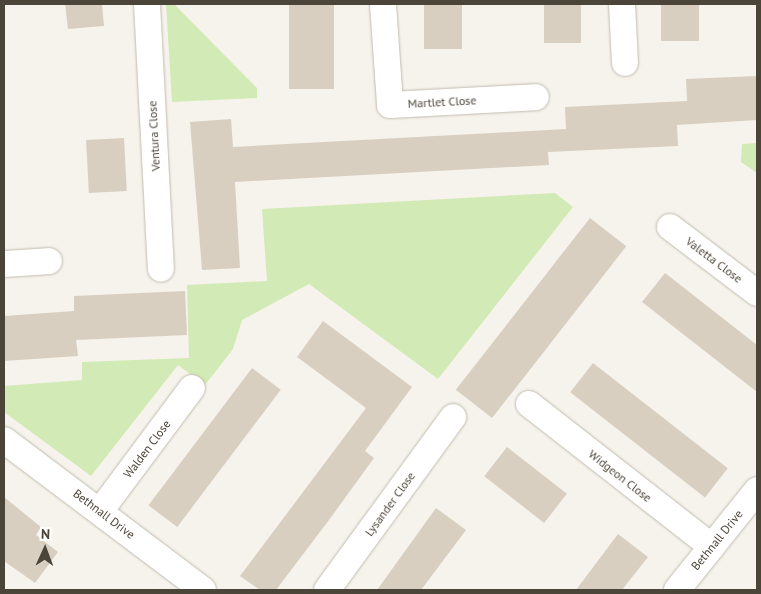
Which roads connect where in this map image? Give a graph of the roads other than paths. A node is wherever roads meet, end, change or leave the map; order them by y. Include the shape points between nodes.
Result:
1 (147, 4) edge
2 (383, 4) edge
3 (622, 4) edge
4 (625, 63) dead end
5 (536, 97) dead end
6 (670, 227) dead end
7 (49, 260) dead end
8 (4, 264) edge
9 (161, 269) dead end
10 (757, 293) edge
11 (192, 388) dead end
12 (529, 404) dead end
13 (453, 417) dead end
14 (6, 447) edge
15 (757, 490) edge
16 (101, 510) junction
17 (712, 547) junction
18 (200, 589) edge
19 (327, 590) edge
20 (677, 590) edge

1 - 9 street, Ventura Close
2 - 5 street, Martlet Close via 390,105
3 - 4 street
6 - 10 street, Valetta Close
7 - 8 street
11 - 16 street, Walden Close
12 - 17 street, Widgeon Close
13 - 19 street, Lysander Close
14 - 16 street, Bethnall Drive
15 - 17 street, Bethnall Drive
16 - 18 street, Bethnall Drive
17 - 20 street, Bethnall Drive

